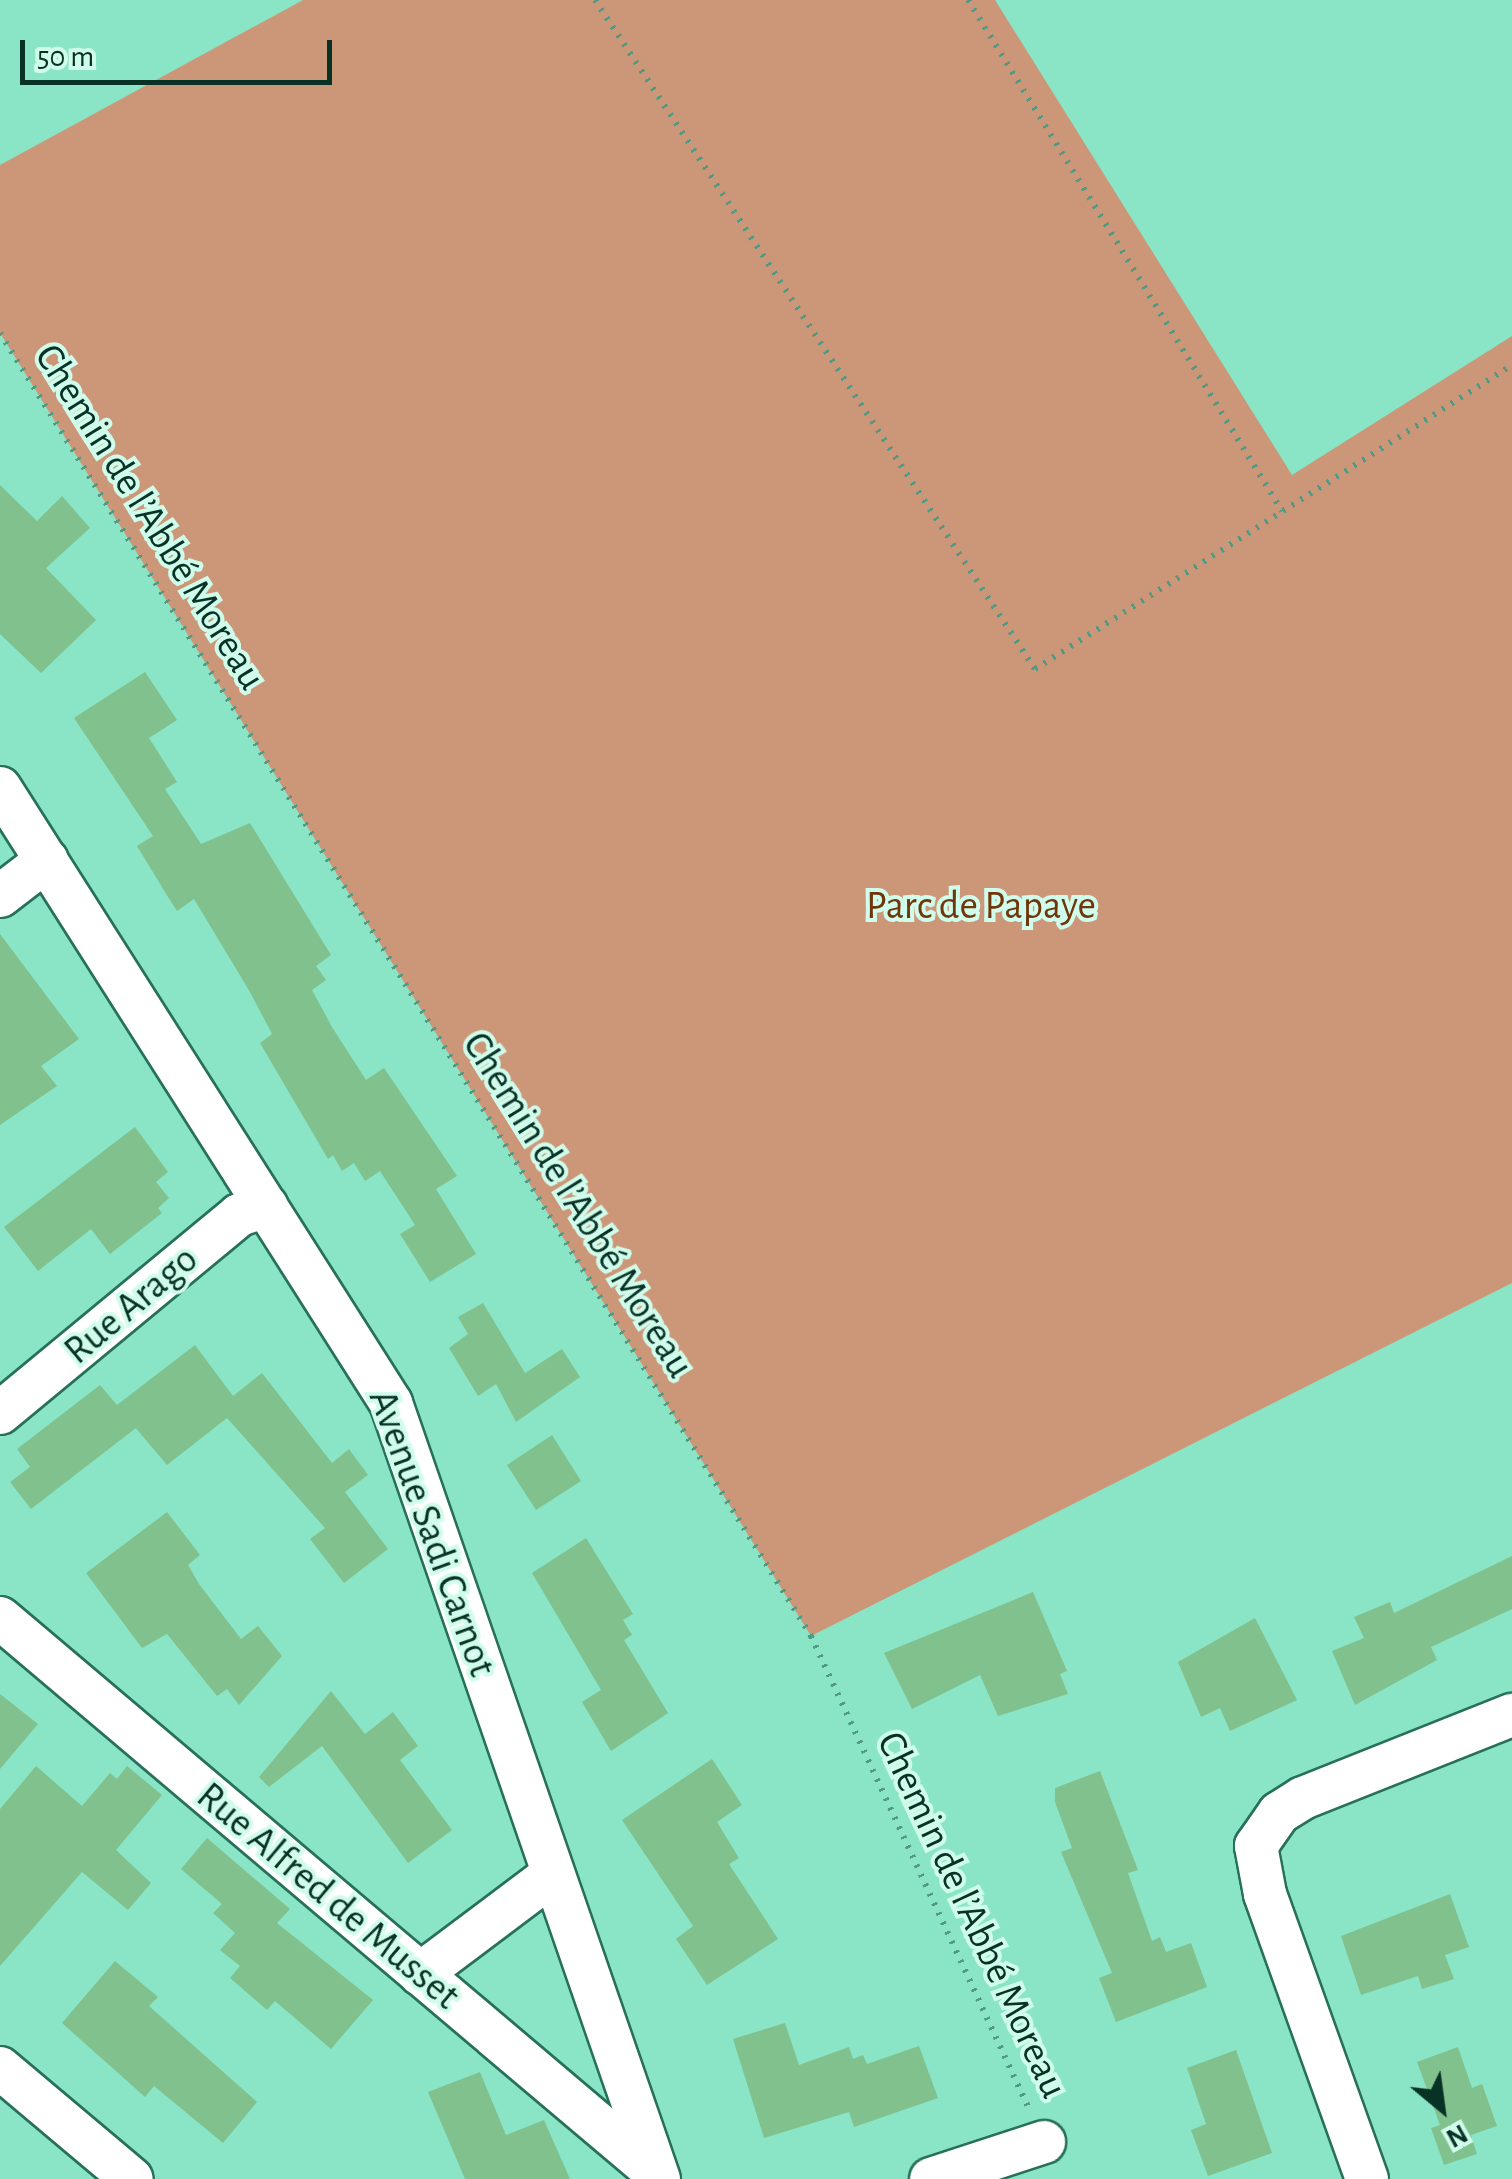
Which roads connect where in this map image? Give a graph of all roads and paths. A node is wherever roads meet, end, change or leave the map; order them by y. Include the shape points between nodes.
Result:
1 (595, 0) edge
2 (968, 0) edge
3 (0, 333) edge
4 (1512, 365) edge
5 (1282, 511) junction
6 (0, 788) edge
7 (47, 860) junction
8 (0, 896) edge
9 (267, 1206) junction
10 (0, 1413) edge
11 (0, 1618) edge
12 (1512, 1715) edge
13 (553, 1874) junction
14 (420, 1974) junction
15 (0, 2068) edge
16 (1044, 2142) joint
17 (657, 2176) edge
18 (132, 2179) edge
19 (931, 2179) edge
20 (1368, 2179) edge

1 - 5 path via 1035,668
2 - 5 path
3 - 16 path, Chemin de l’Abbé Moreau via 811,1636
4 - 5 path
6 - 7 street, Avenue Sadi Carnot
7 - 8 street
7 - 9 street, Avenue Sadi Carnot
9 - 10 street, Rue Arago via 240,1215
9 - 13 street, Avenue Sadi Carnot via 391,1402
11 - 14 street, Rue Alfred de Musset
12 - 20 street via 1302,1798 1279,1813 1256,1846 1266,1894
13 - 14 street
13 - 17 street, Avenue Sadi Carnot
14 - 17 street, Rue Alfred de Musset
15 - 18 street
16 - 19 street

